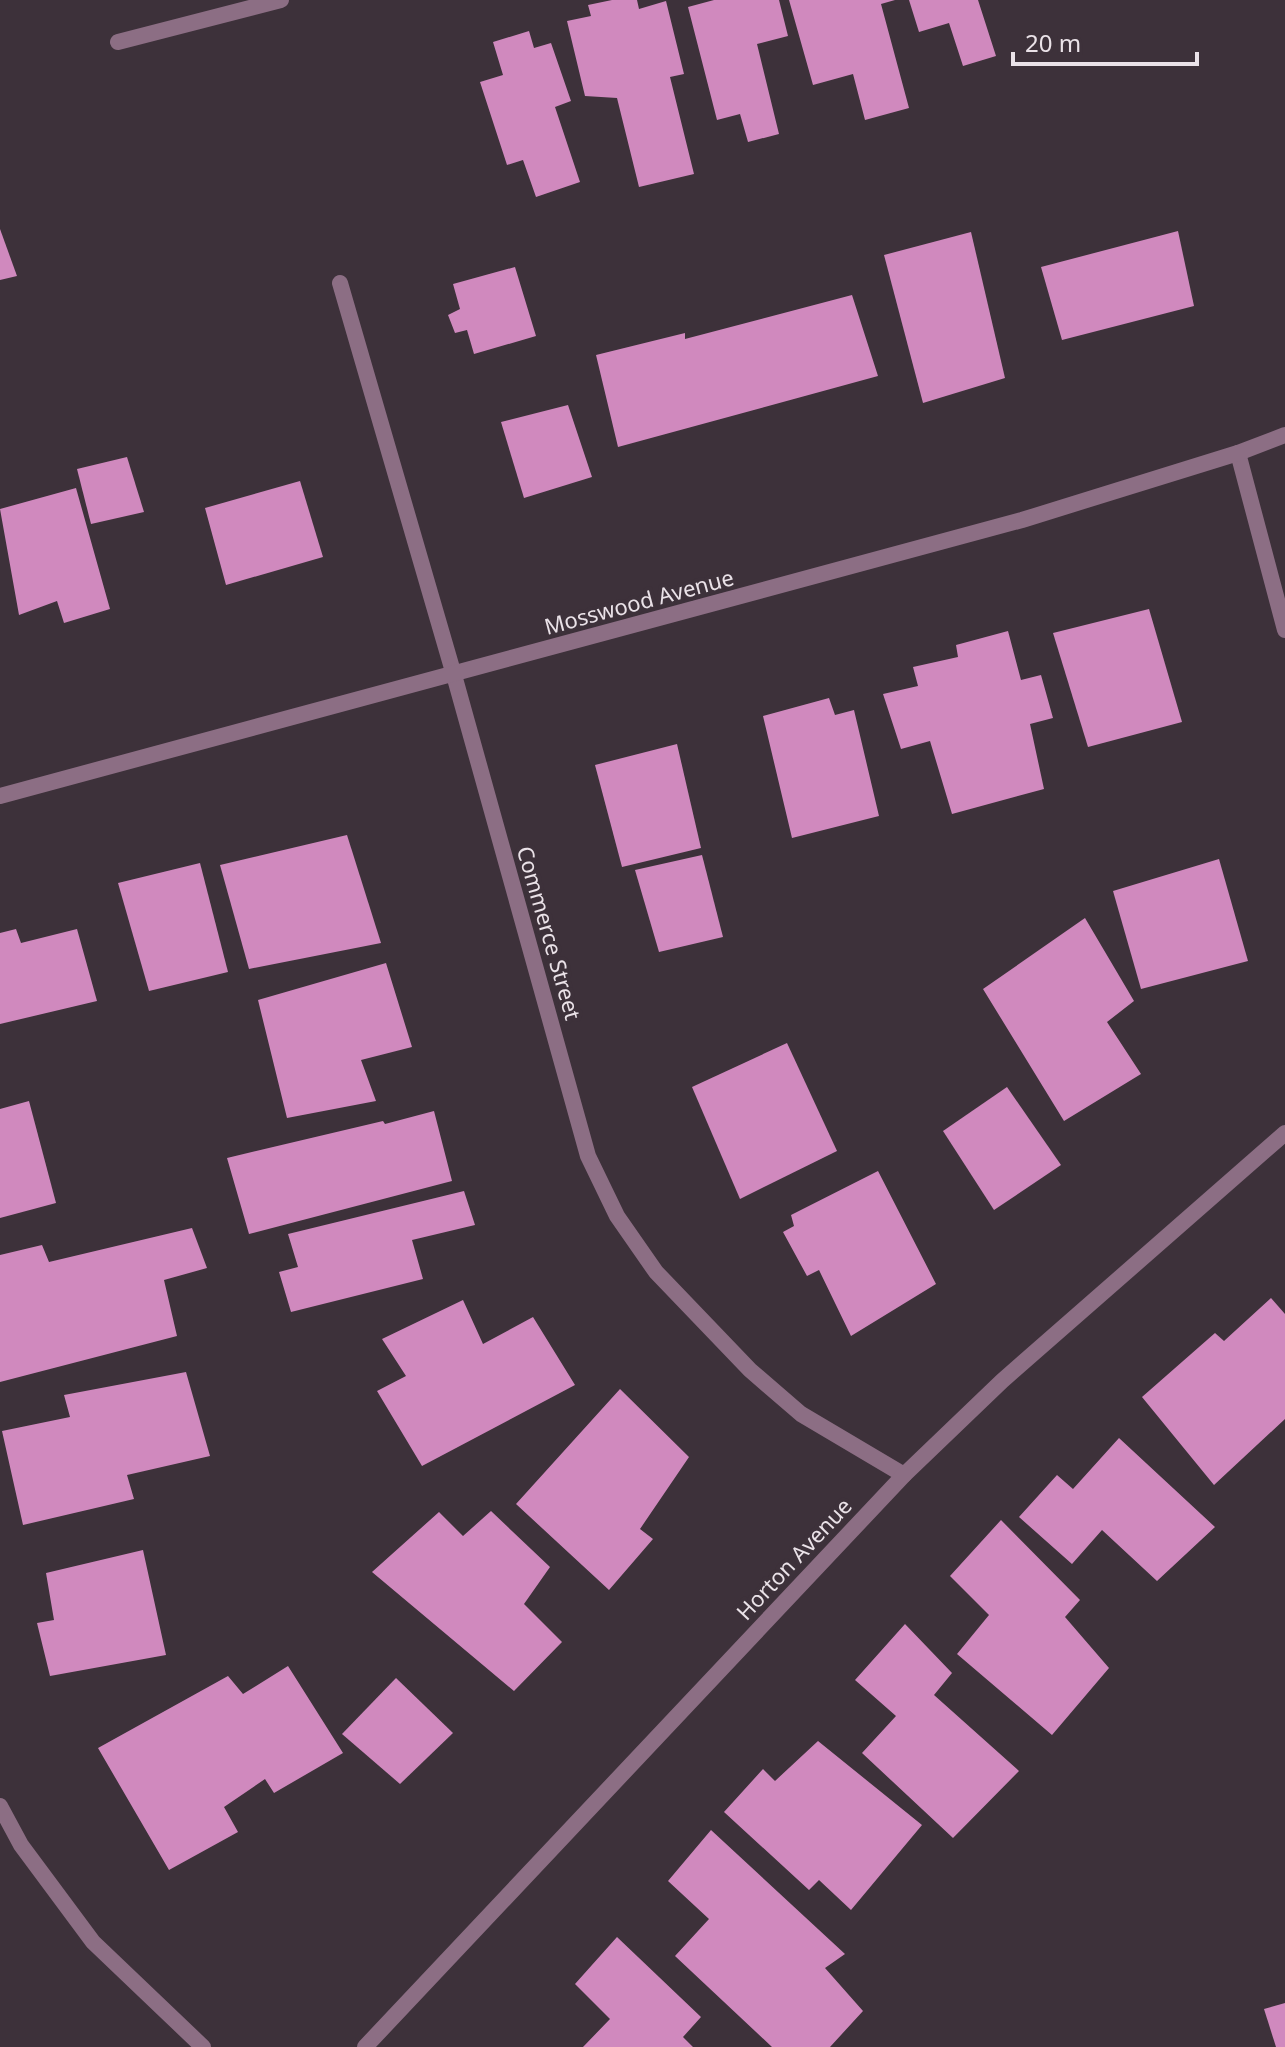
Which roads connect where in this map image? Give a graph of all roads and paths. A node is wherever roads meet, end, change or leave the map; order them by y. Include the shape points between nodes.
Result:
1 (281, 0) edge
2 (118, 42) dead end
3 (340, 283) dead end
4 (1285, 435) edge
5 (1238, 453) junction
6 (1285, 630) edge
7 (454, 675) junction
8 (0, 796) edge
9 (1285, 1133) edge
10 (904, 1475) junction
11 (0, 1806) edge
12 (203, 2047) edge
13 (365, 2047) edge

1 - 2 street
3 - 7 street, Commerce Street
4 - 5 street, Mosswood Avenue
5 - 6 street
5 - 7 street, Mosswood Avenue via 1022,520
7 - 8 street, Mosswood Avenue
7 - 10 street, Commerce Street via 588,1156 617,1216 656,1272 750,1370 801,1414
9 - 10 street, Horton Avenue via 1002,1381
10 - 13 street, Horton Avenue
11 - 12 street via 21,1845 93,1942

